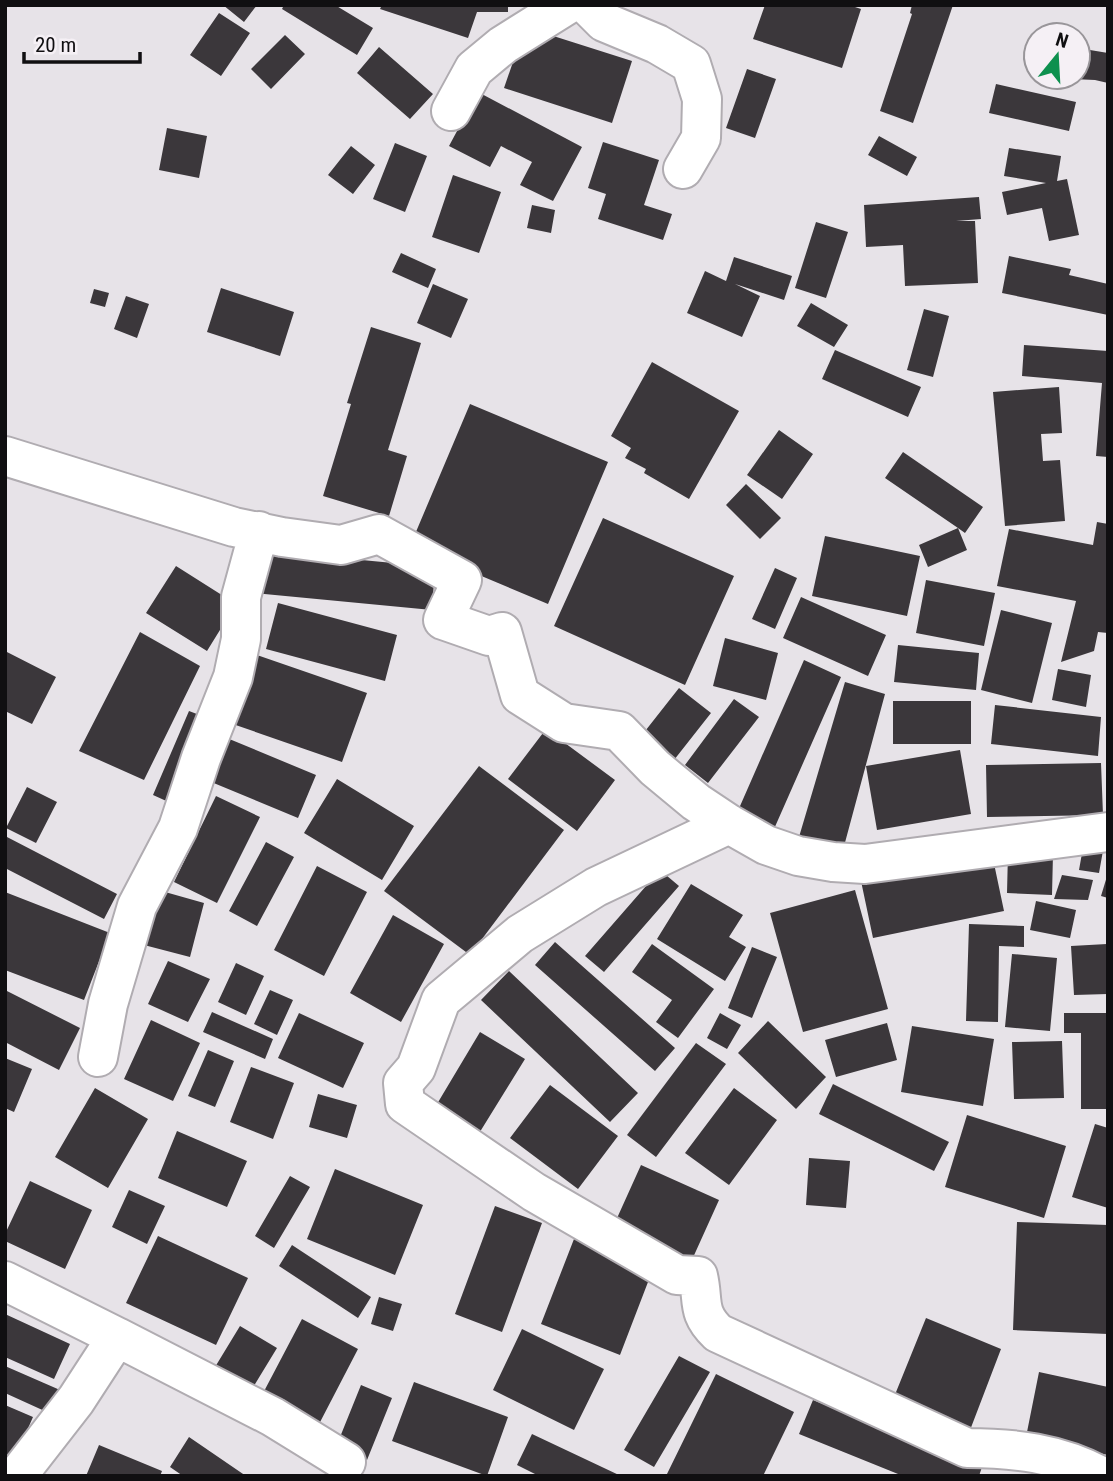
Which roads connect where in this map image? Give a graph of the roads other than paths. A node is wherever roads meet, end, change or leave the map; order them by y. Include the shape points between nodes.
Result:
1 (567, 5) edge
2 (587, 5) edge
3 (451, 111) dead end
4 (684, 169) dead end
5 (5, 456) edge
6 (259, 531) junction
7 (729, 824) junction
8 (1108, 832) edge
9 (98, 1057) dead end
10 (5, 1281) edge
11 (117, 1337) junction
12 (346, 1462) dead end
13 (17, 1476) edge
14 (1101, 1476) edge

1 - 3 street via 474,69
2 - 4 street via 604,22 691,64 702,99 701,138
5 - 6 street
6 - 7 street via 341,545 379,534 462,580 443,620 489,636 502,632 520,695 564,723 619,731 655,768
6 - 9 street via 241,597 233,677 178,828 137,906 108,1004
7 - 8 street via 798,856 865,864
7 - 14 street via 596,887 520,934 440,1000 416,1068 403,1083 405,1104 534,1192 677,1275 698,1276 706,1321 718,1333 967,1448 1038,1454
10 - 11 street
11 - 12 street via 273,1417
11 - 13 street via 76,1400

